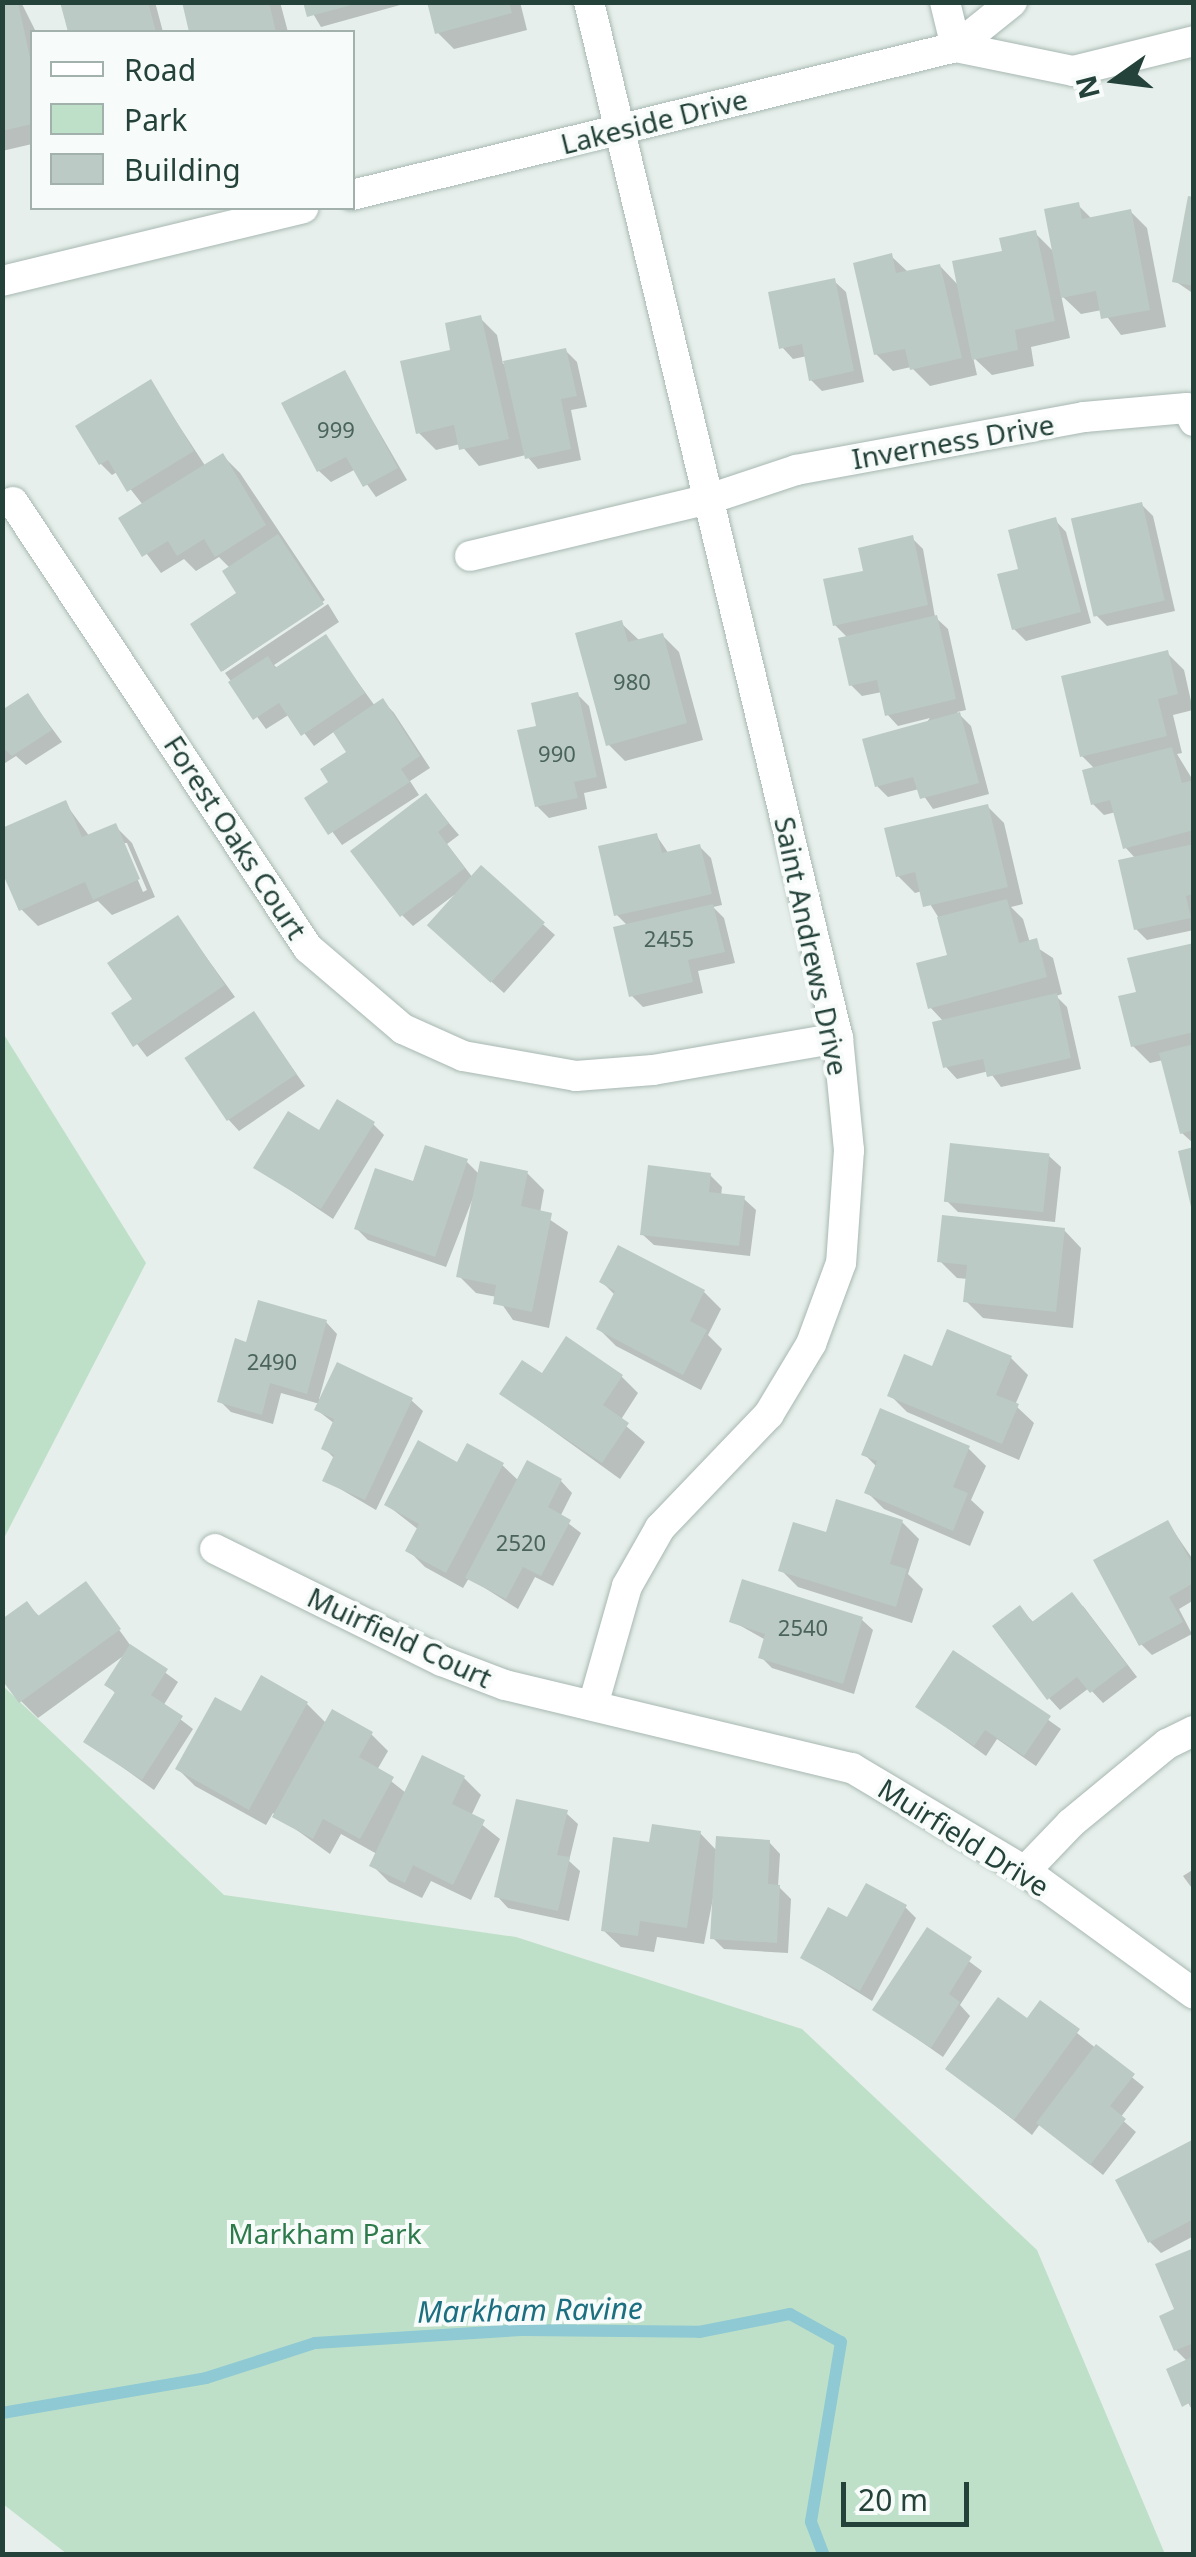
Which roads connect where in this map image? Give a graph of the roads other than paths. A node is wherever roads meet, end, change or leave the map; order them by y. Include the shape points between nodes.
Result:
1 (589, 2) edge
2 (945, 2) edge
3 (1012, 2) edge
4 (1194, 41) edge
5 (956, 47) junction
6 (620, 130) junction
7 (355, 194) edge
8 (294, 210) edge
9 (2, 281) edge
10 (1194, 421) edge
11 (710, 498) junction
12 (13, 502) dead end
13 (470, 556) dead end
14 (838, 1038) junction
15 (215, 1548) dead end
16 (593, 1705) junction
17 (1194, 1731) edge
18 (1024, 1872) junction
19 (1194, 1994) edge

1 - 6 street, Saint Andrews Drive
2 - 5 street
3 - 5 street, Lakeside Drive
4 - 5 street, Lakeside Drive via 1073,71
5 - 6 street, Lakeside Drive
6 - 7 street, Lakeside Drive
6 - 11 street, Saint Andrews Drive
8 - 9 street
10 - 11 street, Inverness Drive via 1186,408 1084,417 796,470
11 - 13 street
11 - 14 street, Saint Andrews Drive
12 - 14 street, Forest Oaks Court via 308,948 403,1028 462,1056 576,1076 653,1070
14 - 16 street, Saint Andrews Drive via 849,1150 840,1264 812,1344 770,1414 660,1528 627,1586
15 - 16 street, Muirfield Court via 442,1661 505,1685
16 - 18 street, Muirfield Drive via 852,1768
17 - 18 street via 1167,1744 1071,1822
18 - 19 street, Muirfield Drive

